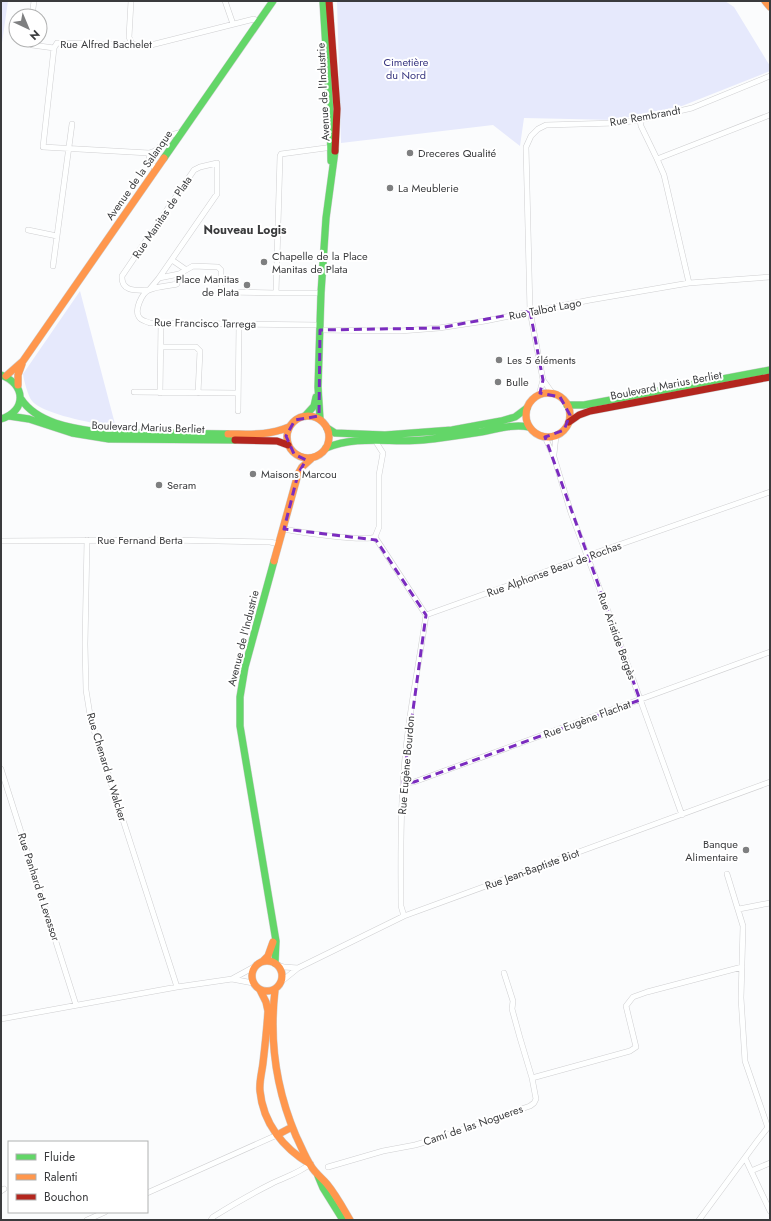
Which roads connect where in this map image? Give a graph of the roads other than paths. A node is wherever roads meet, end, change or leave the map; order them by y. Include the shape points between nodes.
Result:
1 (131, 1) edge
2 (225, 1) edge
3 (273, 1) edge
4 (323, 1) edge
5 (329, 1) edge
6 (765, 1) edge
7 (770, 7) edge
8 (258, 23) junction
9 (233, 24) junction
10 (134, 45) junction
11 (48, 47) edge
12 (54, 48) junction
13 (770, 76) edge
14 (332, 86) junction
15 (770, 115) edge
16 (640, 120) junction
17 (72, 124) dead end
18 (183, 131) junction
19 (333, 147) junction
20 (70, 148) junction
21 (155, 151) junction
22 (149, 152) junction
23 (164, 158) junction
24 (657, 159) junction
25 (156, 170) junction
26 (28, 230) dead end
27 (57, 236) junction
28 (172, 260) junction
29 (53, 266) dead end
30 (185, 269) junction
31 (179, 274) junction
32 (770, 277) edge
33 (159, 278) junction
34 (689, 283) junction
35 (149, 290) junction
36 (276, 293) junction
37 (321, 293) junction
38 (530, 312) junction
39 (161, 323) junction
40 (238, 324) junction
41 (320, 328) junction
42 (162, 347) junction
43 (23, 361) junction
44 (770, 370) edge
45 (4, 375) edge
46 (770, 376) edge
47 (542, 380) junction
48 (18, 385) junction
49 (318, 387) junction
50 (134, 392) dead end
51 (160, 393) junction
52 (198, 393) junction
53 (237, 394) junction
54 (553, 394) junction
55 (539, 395) junction
56 (21, 399) junction
57 (568, 405) junction
58 (527, 408) junction
59 (238, 410) dead end
60 (9, 416) junction
61 (305, 416) junction
62 (1, 418) edge
63 (320, 419) junction
64 (569, 422) junction
65 (289, 427) junction
66 (529, 427) junction
67 (327, 428) junction
68 (556, 436) junction
69 (545, 437) junction
70 (376, 442) junction
71 (288, 445) junction
72 (326, 448) junction
73 (294, 454) junction
74 (554, 457) junction
75 (311, 458) junction
76 (298, 474) junction
77 (770, 492) edge
78 (284, 529) junction
79 (375, 537) junction
80 (87, 540) junction
81 (1, 541) edge
82 (279, 544) junction
83 (587, 556) junction
84 (426, 615) junction
85 (770, 652) edge
86 (640, 700) junction
87 (1, 769) edge
88 (770, 782) edge
89 (403, 783) junction
90 (682, 815) junction
91 (727, 874) dead end
92 (770, 903) edge
93 (739, 909) junction
94 (404, 916) junction
95 (273, 927) junction
96 (263, 961) junction
97 (276, 964) junction
98 (254, 967) junction
99 (742, 967) junction
100 (298, 968) junction
101 (504, 973) dead end
102 (232, 979) junction
103 (282, 981) junction
104 (253, 983) junction
105 (177, 987) junction
106 (260, 990) junction
107 (275, 990) junction
108 (76, 1005) junction
109 (1, 1019) edge
110 (532, 1078) junction
111 (292, 1127) junction
112 (769, 1127) edge
113 (276, 1135) junction
114 (745, 1158) junction
115 (770, 1162) edge
116 (310, 1164) junction
117 (328, 1168) dead end
118 (751, 1171) junction
119 (317, 1172) junction
120 (148, 1193) edge
121 (770, 1211) edge
122 (102, 1213) edge
123 (87, 1220) edge
124 (210, 1220) edge
125 (343, 1220) edge
126 (350, 1220) edge
127 (699, 1220) edge

1 - 10 street via 129,38
2 - 9 street
3 - 8 main road, Avenue de la Salanque
4 - 14 main road, Avenue de l'Industrie
5 - 14 main road, Avenue de l'Industrie
6 - 7 main road
8 - 9 street, Rue Alfred Bachelet via 254,19
8 - 18 main road, Avenue de la Salanque
9 - 10 street, Rue Alfred Bachelet via 160,44
10 - 12 street, Rue Alfred Bachelet via 57,43
11 - 12 street
12 - 20 street, Rue Alfred Bachelet via 43,147
13 - 16 street, Rue Rembrandt via 692,108
14 - 19 main road, Avenue de l'Industrie via 337,109
15 - 24 street
16 - 24 street via 640,126
16 - 38 street, Rue Rembrandt via 546,125 531,136 526,147
17 - 20 street
18 - 21 street via 171,135
18 - 23 main road, Avenue de la Salanque
19 - 36 street via 280,156
19 - 37 main road, Avenue de l'Industrie
20 - 22 street
20 - 27 street
21 - 22 street
21 - 23 street
22 - 25 street via 149,160
23 - 25 main road, Avenue de la Salanque
24 - 34 street via 664,175
25 - 43 main road, Avenue de la Salanque
26 - 27 street
27 - 29 street
28 - 30 street
28 - 33 street, Rue Manitas de Plata
28 - 35 street, Rue Manitas de Plata via 217,194 217,163 194,170 122,276 126,288
30 - 31 street
30 - 36 street via 193,266 218,267 221,270 221,289 227,293
31 - 33 street
31 - 35 street via 177,284
32 - 34 street, Rue Talbot Lago
33 - 35 street, Rue Manitas de Plata
34 - 38 street, Rue Talbot Lago
35 - 39 street, Rue Francisco Tarrega via 144,294 137,309 138,316 143,321
36 - 37 street
37 - 41 main road, Avenue de l'Industrie
38 - 41 street, Rue Talbot Lago via 439,328
38 - 47 street
39 - 40 street, Rue Francisco Tarrega
39 - 42 street
40 - 41 street, Rue Francisco Tarrega
40 - 53 street
41 - 49 main road, Avenue de l'Industrie
42 - 51 street
42 - 52 street via 196,347 200,351
43 - 45 main road, Avenue de la Salanque
43 - 48 main road, Avenue de la Salanque via 18,375
44 - 57 main road, Boulevard Marius Berliet via 584,405
45 - 48 main road
46 - 64 main road, Boulevard Marius Berliet via 590,411
47 - 54 street
47 - 55 street
48 - 56 main road
49 - 61 main road, Avenue de l'Industrie via 314,406
49 - 63 main road, Avenue de l'Industrie
50 - 51 street
51 - 52 street
52 - 53 street
53 - 59 street
54 - 55 main road
54 - 57 main road
55 - 58 main road
56 - 60 main road via 15,412
56 - 65 main road, Boulevard Marius Berliet via 28,409 41,416 98,432 263,434
57 - 64 main road
58 - 66 main road
58 - 67 main road via 515,417 452,430 385,435 345,434
60 - 62 main road, Boulevard Marius Berliet
60 - 71 main road, Boulevard Marius Berliet via 24,416 85,437 277,440
61 - 63 main road
61 - 65 main road via 295,420
63 - 67 main road
64 - 68 main road
65 - 71 main road via 286,436
66 - 69 main road
66 - 70 main road via 518,424 460,436
67 - 72 main road via 329,442
68 - 69 main road
68 - 74 street, Rue Aristide Bergès
69 - 74 street, Rue Aristide Bergès
70 - 72 main road via 352,441
70 - 79 street via 383,453 379,475 379,527
71 - 73 main road
72 - 75 main road via 320,455
73 - 75 main road via 302,458
73 - 76 main road, Avenue de l'Industrie via 298,461
74 - 83 street, Rue Aristide Bergès
75 - 76 main road, Avenue de l'Industrie
76 - 78 main road, Avenue de l'Industrie
77 - 83 street, Rue Alphonse Beau de Rochas
78 - 79 street via 355,538
78 - 82 main road, Avenue de l'Industrie
79 - 84 street
80 - 81 street, Rue Fernand Berta
80 - 82 street, Rue Fernand Berta
80 - 105 street, Rue Chenard et Walcker via 86,690 91,721
82 - 95 main road, Avenue de l'Industrie via 245,667 240,697 240,726
83 - 84 street, Rue Alphonse Beau de Rochas
83 - 86 street, Rue Aristide Bergès
84 - 89 street, Rue Eugène Bourdon via 407,737
85 - 86 street, Rue Eugène Flachat
86 - 89 street, Rue Eugène Flachat via 414,782
86 - 90 street, Rue Aristide Bergès
87 - 108 street, Rue Panhard et Levassor
88 - 90 street, Rue Jean-Baptiste Biot
89 - 94 street, Rue Eugène Bourdon via 401,906
90 - 94 street, Rue Jean-Baptiste Biot
91 - 93 street
92 - 93 street
93 - 99 street via 744,934
94 - 100 street, Rue Jean-Baptiste Biot
95 - 96 main road, Avenue de l'Industrie via 271,949
95 - 97 main road, Avenue de l'Industrie
96 - 97 main road
96 - 98 main road
97 - 100 street
97 - 103 main road via 281,970
98 - 102 street
98 - 104 main road via 251,978
99 - 110 street via 633,997 626,1006 636,1047 630,1051
99 - 112 street via 742,1030 745,1061
100 - 103 street, Rue Jean-Baptiste Biot
101 - 110 street
102 - 104 street
102 - 105 street
103 - 107 main road
104 - 106 main road
105 - 108 street
106 - 107 main road
106 - 113 main road via 268,1011 260,1089 262,1103
107 - 111 main road via 272,1008 274,1058 283,1104
108 - 109 street
110 - 117 street, Camí de las Nogueres via 536,1099 530,1106 432,1140 383,1151
111 - 113 main road
111 - 116 main road
112 - 114 street
113 - 116 main road via 292,1153
113 - 120 street
114 - 118 street
114 - 127 street
115 - 118 street
116 - 119 main road
116 - 124 street via 303,1170 247,1196
118 - 121 street
119 - 125 main road via 323,1188
119 - 126 main road via 328,1184
122 - 123 street

